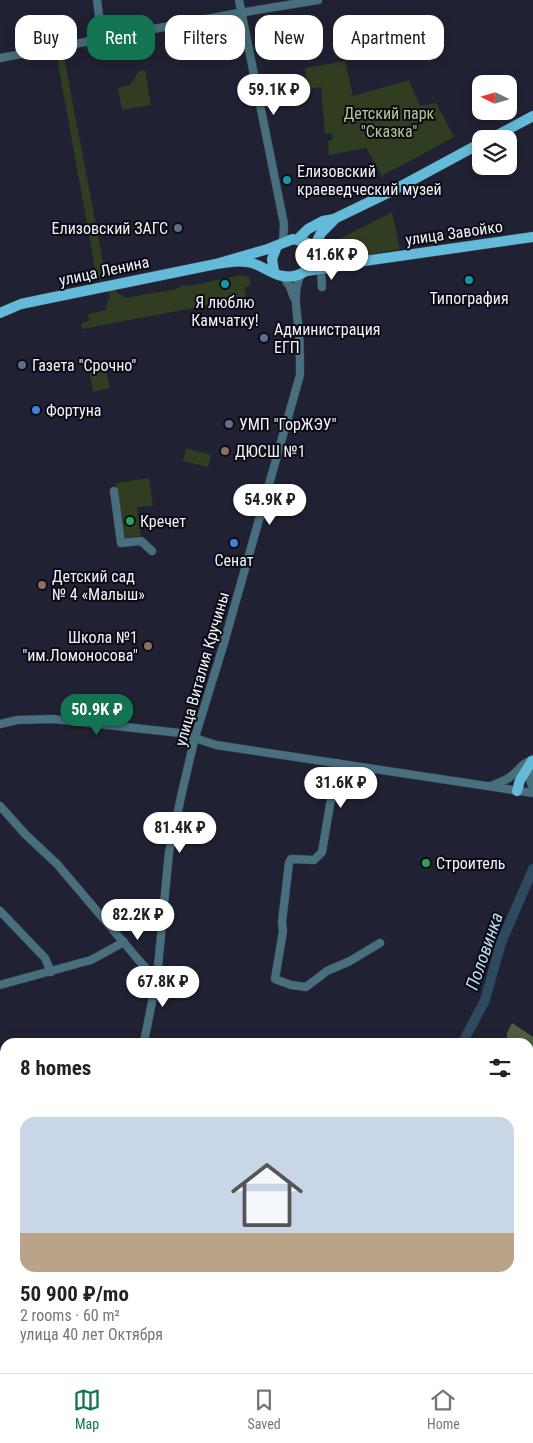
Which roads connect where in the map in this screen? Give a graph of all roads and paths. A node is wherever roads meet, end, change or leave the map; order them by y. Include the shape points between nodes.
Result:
1 (97, 0) edge
2 (240, 0) edge
3 (318, 0) edge
4 (242, 13) junction
5 (99, 15) edge
6 (155, 29) edge
7 (87, 42) edge
8 (0, 58) edge
9 (533, 116) edge
10 (507, 130) edge
11 (472, 148) edge
12 (334, 219) junction
13 (533, 237) edge
14 (288, 241) junction
15 (316, 252) junction
16 (350, 263) junction
17 (216, 264) junction
18 (320, 270) junction
19 (304, 272) junction
20 (278, 274) junction
21 (322, 287) dead end
22 (296, 308) junction
23 (0, 313) edge
24 (114, 491) dead end
25 (152, 551) dead end
26 (0, 724) edge
27 (195, 737) junction
28 (532, 760) edge
29 (340, 763) junction
30 (489, 786) junction
31 (533, 789) edge
32 (517, 791) junction
33 (533, 793) edge
34 (0, 806) edge
35 (0, 911) edge
36 (124, 942) junction
37 (380, 943) dead end
38 (51, 972) junction
39 (157, 977) junction
40 (0, 985) edge
41 (145, 1038) edge

1 - 5 street
2 - 4 street
3 - 4 street
4 - 6 street
4 - 14 street
7 - 8 street
9 - 10 main road
11 - 12 main road, улица Ленина
12 - 14 main road, улица Ленина
12 - 15 main road, улица Ленина via 321,233
13 - 16 main road, улица Завойко
14 - 15 main road, улица Завойко
14 - 17 main road, улица Ленина
14 - 20 main road via 272,260
15 - 16 main road, улица Завойко via 324,262
15 - 19 main road, улица Ленина via 314,263
16 - 18 main road, улица Завойко
17 - 20 main road, улица Ленина via 246,261
17 - 23 main road, улица Ленина via 64,294 21,304
18 - 19 main road, улица Завойко
18 - 21 street
19 - 20 main road, улица Завойко
19 - 22 street, улица Виталия Кручины via 296,286
20 - 22 street, улица Виталия Кручины via 290,287
22 - 27 street, улица Виталия Кручины via 300,375
24 - 25 street via 122,543 141,541
26 - 27 street via 42,718
27 - 29 street via 216,745
27 - 39 street, улица Виталия Кручины via 169,852
28 - 30 street via 508,780
28 - 31 street via 529,777
28 - 32 main road
29 - 30 street
29 - 37 street via 322,852 314,860 291,859 288,863 283,931 275,979 291,986 306,987 327,971
30 - 32 street
32 - 33 street
34 - 36 street via 57,864
35 - 38 street via 44,958
36 - 38 street via 91,960
36 - 39 street
38 - 40 street
39 - 41 street, улица Виталия Кручины

